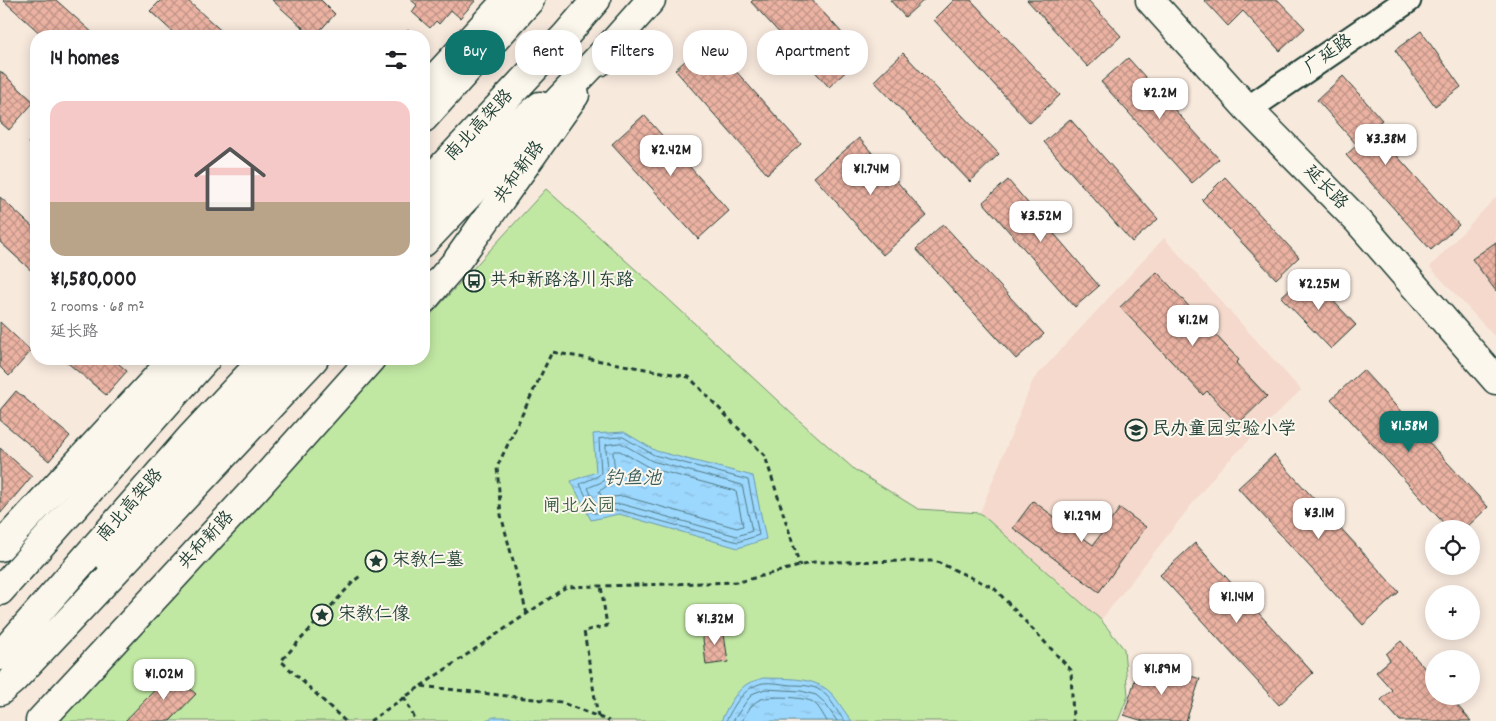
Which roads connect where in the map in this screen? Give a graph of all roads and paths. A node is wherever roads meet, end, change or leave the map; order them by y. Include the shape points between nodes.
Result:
1 (507, 0) edge
2 (530, 0) edge
3 (596, 0) edge
4 (651, 0) edge
5 (1150, 0) edge
6 (1408, 0) edge
7 (624, 30) edge
8 (592, 64) edge
9 (592, 72) edge
10 (430, 83) edge
11 (1248, 109) junction
12 (430, 111) edge
13 (430, 180) edge
14 (430, 224) edge
15 (430, 291) edge
16 (168, 365) edge
17 (201, 365) edge
18 (258, 365) edge
19 (283, 365) edge
20 (308, 365) edge
21 (366, 365) edge
22 (1496, 380) edge
23 (0, 547) edge
24 (800, 566) junction
25 (360, 576) dead end
26 (601, 586) junction
27 (0, 591) edge
28 (527, 614) junction
29 (0, 656) edge
30 (0, 682) edge
31 (421, 686) junction
32 (0, 691) edge
33 (404, 698) junction
34 (598, 717) junction
35 (40, 721) edge
36 (345, 721) edge
37 (370, 721) edge
38 (416, 721) edge
39 (609, 721) edge
40 (1072, 721) edge

1 - 10 main road
2 - 12 main road
3 - 13 main road, 南北高架路
4 - 7 main road, 共和新路
5 - 11 main road, 延长路
6 - 11 street, 广延路
8 - 14 main road
9 - 15 main road, 共和新路 via 456,262
11 - 22 main road, 延长路 via 1359,222
16 - 23 main road
17 - 27 main road
18 - 29 main road, 南北高架路 via 192,436
19 - 30 main road
20 - 32 main road
21 - 35 main road, 共和新路
24 - 26 path via 739,582
24 - 28 path via 765,456 689,377 552,352 497,466 501,515
24 - 40 path via 814,562 935,561 994,588 1071,670
25 - 36 path via 281,662
26 - 28 path via 566,587
26 - 34 path via 607,626 584,631
28 - 31 path
31 - 33 path
31 - 34 path via 560,702
33 - 37 path
33 - 38 path
34 - 39 path

